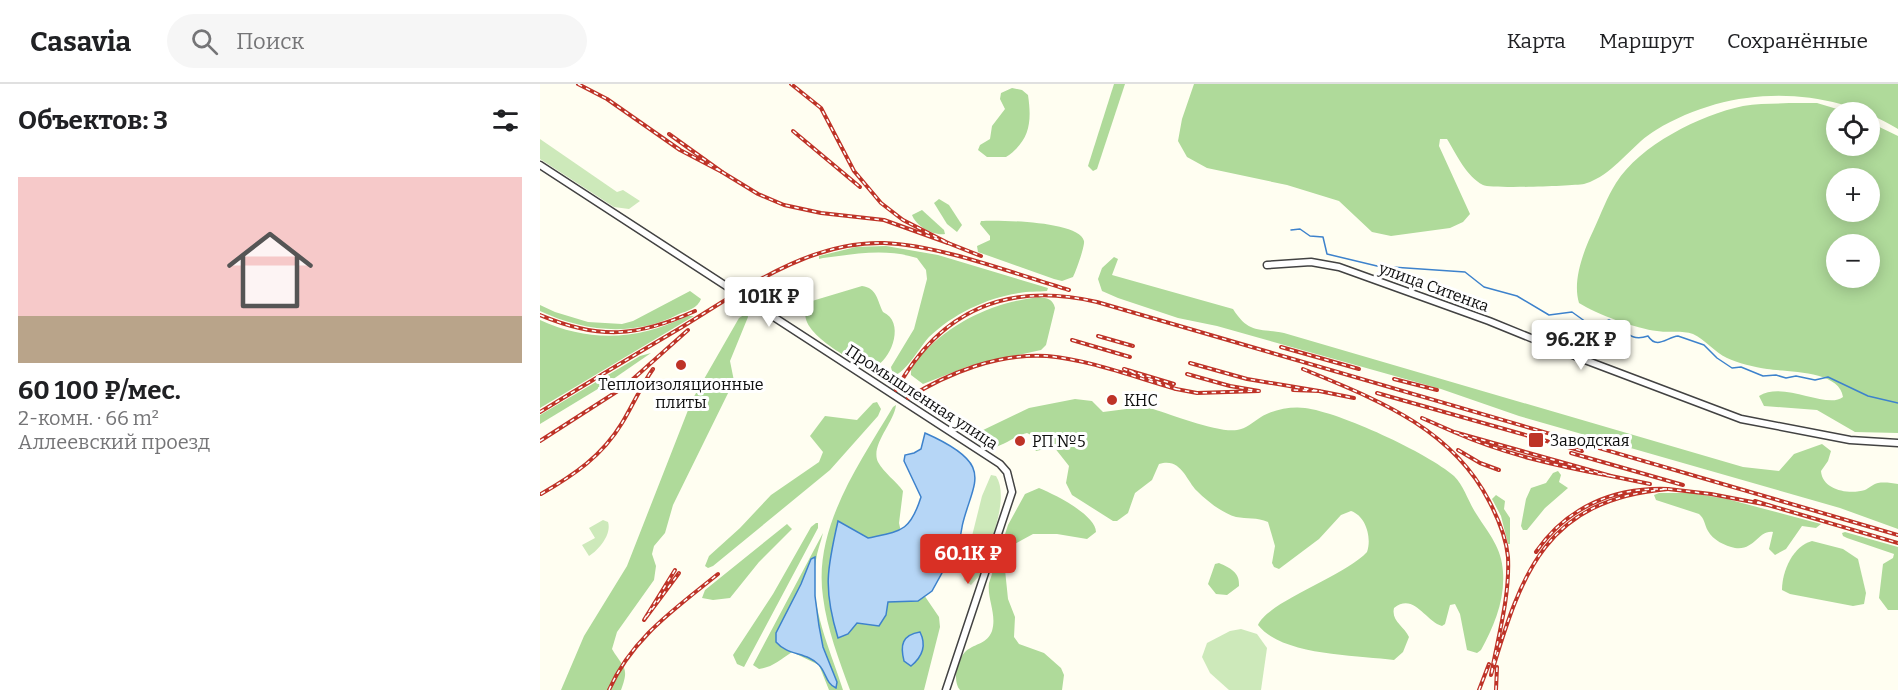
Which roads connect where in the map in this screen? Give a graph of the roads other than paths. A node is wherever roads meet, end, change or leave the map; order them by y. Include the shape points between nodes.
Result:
1 (540, 165) edge
2 (1267, 265) dead end
3 (1898, 443) edge
4 (946, 690) edge

1 - 4 street, Промышленная улица via 1007,472 1011,492
2 - 3 street, улица Ситенка via 1311,262 1339,267 1741,419 1850,440

